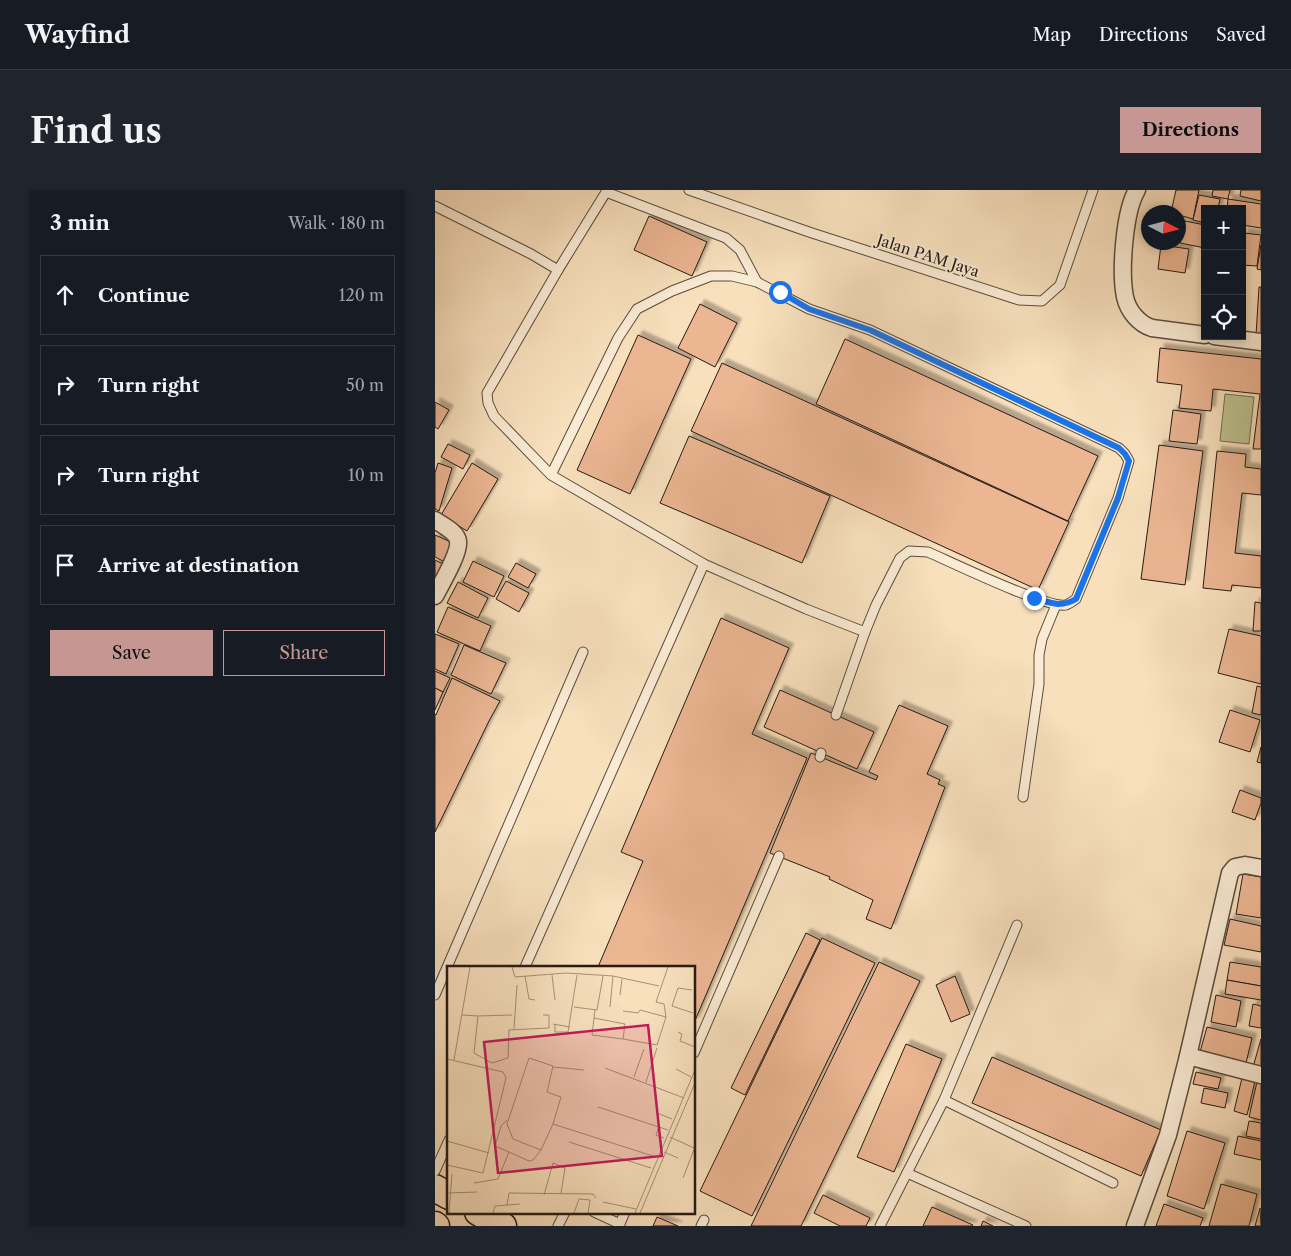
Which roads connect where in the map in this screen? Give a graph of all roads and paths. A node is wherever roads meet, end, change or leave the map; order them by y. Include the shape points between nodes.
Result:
1 (689, 190) edge
2 (1093, 190) edge
3 (1137, 190) edge
4 (435, 206) edge
5 (558, 270) junction
6 (757, 282) junction
7 (1201, 334) edge
8 (1245, 340) edge
9 (1261, 342) edge
10 (551, 475) junction
11 (435, 520) edge
12 (704, 564) junction
13 (435, 596) edge
14 (1056, 605) junction
15 (865, 632) junction
16 (583, 652) dead end
17 (836, 715) dead end
18 (1023, 797) dead end
19 (779, 856) dead end
20 (1261, 868) edge
21 (1017, 925) dead end
22 (448, 966) edge
23 (525, 966) edge
24 (447, 968) edge
25 (435, 996) edge
26 (695, 1051) edge
27 (1188, 1056) junction
28 (1261, 1075) edge
29 (944, 1100) junction
30 (447, 1144) edge
31 (435, 1171) edge
32 (907, 1173) junction
33 (1113, 1183) dead end
34 (435, 1188) edge
35 (447, 1195) edge
36 (482, 1214) edge
37 (564, 1214) edge
38 (598, 1214) edge
39 (619, 1225) edge
40 (503, 1226) edge
41 (558, 1226) edge
42 (880, 1226) edge
43 (1026, 1226) edge
44 (1135, 1226) edge

1 - 2 lane, Jalan PAM Jaya via 1019,300 1042,301 1060,285
3 - 7 street via 1127,223 1123,268 1125,299 1144,326
4 - 5 lane
5 - 6 lane via 606,192 726,238 740,250
5 - 10 lane via 487,393 494,416
6 - 10 lane via 732,276 711,276 637,309 618,338
6 - 14 lane via 809,309 870,330 1119,448 1125,454 1129,461 1118,498 1076,599 1066,605
8 - 9 street
10 - 12 lane
11 - 13 street via 458,540 457,550
12 - 15 lane
12 - 23 lane
14 - 15 lane via 928,552 909,551 899,558
14 - 18 lane via 1039,655 1039,684
15 - 17 lane
16 - 22 lane
19 - 26 lane
20 - 27 street via 1245,865 1235,867 1230,873
21 - 29 lane
24 - 25 lane
27 - 28 street
27 - 44 street via 1168,1135
29 - 32 lane
29 - 33 lane
30 - 31 lane
32 - 42 lane
32 - 43 lane
34 - 35 main road
36 - 40 main road
37 - 41 lane
38 - 39 lane

